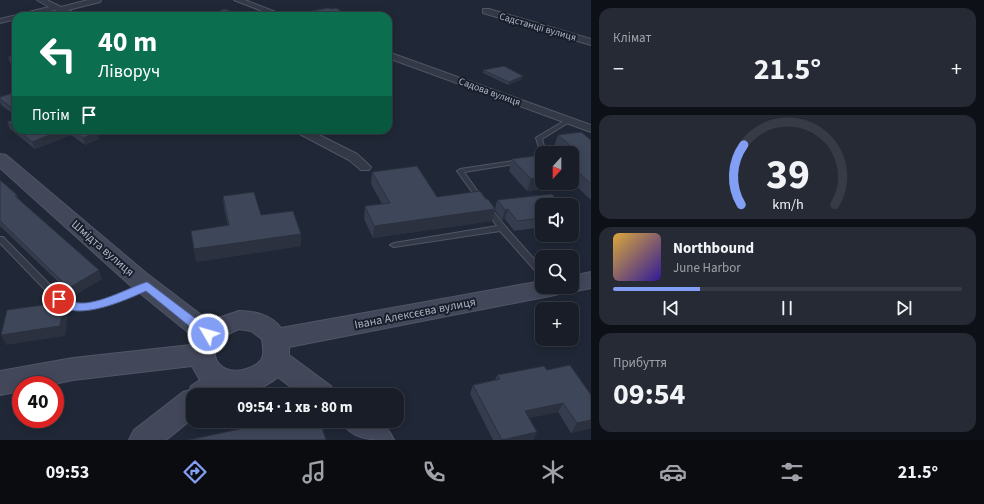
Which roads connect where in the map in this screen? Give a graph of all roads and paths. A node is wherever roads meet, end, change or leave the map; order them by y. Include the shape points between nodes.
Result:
1 (41, 0) edge
2 (97, 0) edge
3 (238, 0) edge
4 (59, 8) junction
5 (486, 11) dead end
6 (40, 12) edge
7 (67, 12) edge
8 (271, 12) edge
9 (12, 18) edge
10 (0, 21) edge
11 (591, 42) edge
12 (392, 56) edge
13 (569, 120) junction
14 (591, 128) edge
15 (308, 134) edge
16 (541, 146) edge
17 (527, 161) edge
18 (3, 165) edge
19 (365, 167) dead end
20 (502, 228) junction
21 (0, 239) edge
22 (394, 245) dead end
23 (535, 264) edge
24 (591, 280) edge
25 (579, 283) edge
26 (147, 286) junction
27 (535, 291) edge
28 (204, 344) junction
29 (275, 349) junction
30 (0, 383) edge
31 (211, 387) edge
32 (315, 388) edge
33 (186, 407) edge
34 (364, 428) edge
35 (144, 440) edge
36 (379, 440) edge

1 - 4 street
2 - 4 street
3 - 8 street
4 - 6 street
4 - 7 street
5 - 11 street, Садстанції вулиця
9 - 10 street
12 - 13 street, Садова вулиця
13 - 14 street, Садова вулиця
13 - 16 lane via 539,138
15 - 19 street via 353,157
17 - 20 lane via 460,171
18 - 26 street, Шмідта вулиця
20 - 22 lane
20 - 23 lane
21 - 26 lane via 59,299 70,306 82,307 115,300
24 - 25 street
26 - 28 street, Шмідта вулиця
27 - 29 street, Івана Алексєєва вулиця
28 - 29 street via 217,327 228,322 245,320 261,324 270,331
28 - 30 street
28 - 31 street via 203,364 210,373
29 - 31 street via 269,368 264,372 247,381
29 - 32 street
33 - 35 street
34 - 36 street

